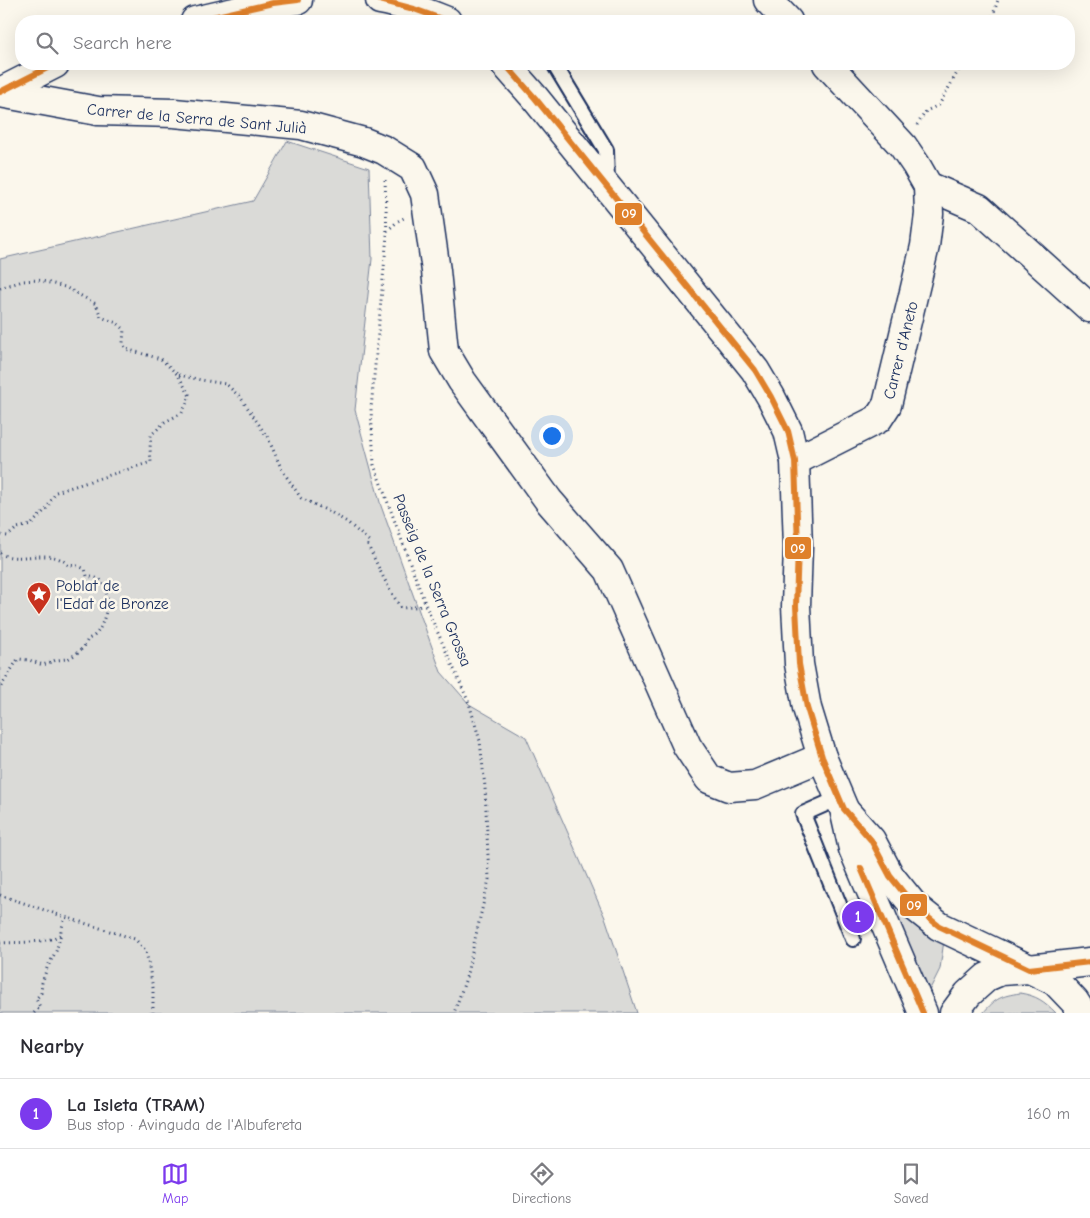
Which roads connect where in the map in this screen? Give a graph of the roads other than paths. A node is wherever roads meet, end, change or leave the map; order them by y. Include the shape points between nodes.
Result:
1 (298, 0) edge
2 (380, 0) edge
3 (768, 0) edge
4 (221, 15) edge
5 (432, 15) edge
6 (782, 15) edge
7 (44, 70) edge
8 (510, 70) edge
9 (558, 70) edge
10 (833, 70) edge
11 (0, 93) edge
12 (928, 186) junction
13 (608, 188) junction
14 (1090, 308) edge
15 (795, 461) junction
16 (822, 757) junction
17 (842, 803) junction
18 (959, 936) junction
19 (853, 939) dead end
20 (1090, 961) edge
21 (1029, 969) junction
22 (923, 1013) edge
23 (954, 1013) edge
24 (1082, 1013) edge

1 - 4 street
2 - 5 street
3 - 6 street
7 - 11 street
8 - 13 street
9 - 13 lane via 606,150
10 - 12 street via 903,146
11 - 16 street, Carrer de la Serra de Sant Julià via 98,111 174,113 301,125 384,150 413,168 425,194 444,351 549,501 609,570 687,746 709,779 728,787 754,785
12 - 14 street via 979,208
12 - 15 street, Carrer d'Aneto via 925,246 887,405 878,419
13 - 15 street via 756,370 788,432
15 - 16 street via 799,664 807,708
16 - 17 street
17 - 18 street via 870,840 890,876 915,907 939,926
17 - 19 lane via 803,814
17 - 22 street via 853,849
18 - 20 street via 1029,952
18 - 21 street
20 - 21 street
21 - 23 street via 1002,971 987,977 968,994
21 - 24 street via 1055,981

